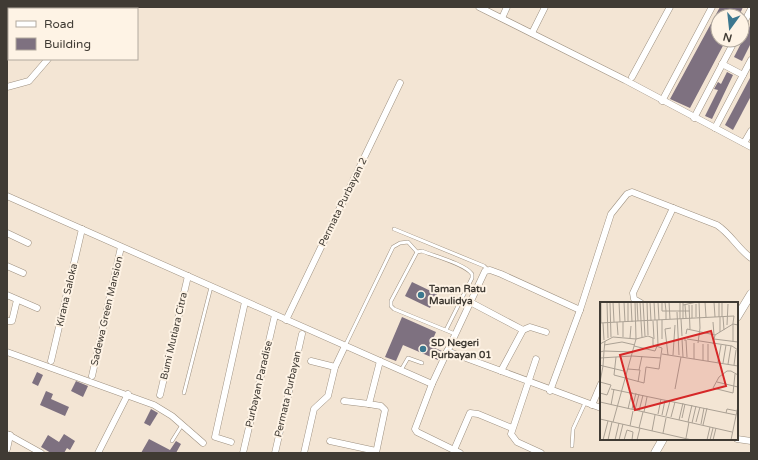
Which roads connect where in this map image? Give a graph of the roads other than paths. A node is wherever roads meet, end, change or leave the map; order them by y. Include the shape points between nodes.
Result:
1 (479, 7) edge
2 (507, 7) edge
3 (545, 7) edge
4 (670, 7) edge
5 (712, 7) edge
6 (502, 18) junction
7 (532, 33) junction
8 (731, 48) edge
9 (47, 60) edge
10 (751, 60) edge
11 (722, 64) junction
12 (743, 75) junction
13 (632, 77) dead end
14 (400, 83) dead end
15 (7, 87) edge
16 (662, 100) junction
17 (694, 118) junction
18 (715, 128) junction
19 (751, 131) edge
20 (744, 143) junction
21 (751, 147) edge
22 (8, 198) edge
23 (673, 208) junction
24 (82, 229) junction
25 (394, 229) dead end
26 (7, 233) edge
27 (28, 243) dead end
28 (121, 247) junction
29 (417, 252) junction
30 (461, 256) junction
31 (751, 258) edge
32 (457, 265) junction
33 (7, 266) edge
34 (488, 270) junction
35 (22, 273) dead end
36 (188, 276) junction
37 (211, 286) junction
38 (751, 294) edge
39 (7, 295) edge
40 (18, 300) junction
41 (244, 302) junction
42 (470, 302) junction
43 (639, 302) edge
44 (37, 308) dead end
45 (580, 310) junction
46 (275, 315) junction
47 (738, 315) edge
48 (286, 320) junction
49 (7, 321) edge
50 (446, 330) junction
51 (523, 330) junction
52 (546, 332) dead end
53 (302, 334) dead end
54 (455, 334) junction
55 (345, 346) junction
56 (447, 351) junction
57 (7, 352) edge
58 (536, 359) dead end
59 (51, 361) dead end
60 (311, 361) dead end
61 (380, 361) junction
62 (422, 363) dead end
63 (335, 367) junction
64 (401, 370) junction
65 (501, 371) junction
66 (92, 376) dead end
67 (528, 381) junction
68 (432, 384) junction
69 (600, 386) edge
70 (550, 391) junction
71 (128, 394) junction
72 (184, 394) dead end
73 (160, 396) dead end
74 (344, 401) dead end
75 (585, 403) junction
76 (369, 404) junction
77 (592, 405) junction
78 (600, 408) edge
79 (182, 425) junction
80 (512, 428) junction
81 (8, 435) edge
82 (738, 439) edge
83 (662, 440) edge
84 (172, 441) dead end
85 (330, 441) dead end
86 (751, 441) edge
87 (232, 442) dead end
88 (204, 443) dead end
89 (572, 446) dead end
90 (7, 449) edge
91 (376, 452) edge
92 (457, 452) edge
93 (40, 453) edge
94 (98, 453) edge
95 (243, 453) edge
96 (275, 453) edge
97 (304, 453) edge
98 (541, 453) edge
99 (655, 453) edge

1 - 6 street
2 - 6 street
3 - 7 street
4 - 13 street
5 - 16 street
6 - 7 street
7 - 16 street
8 - 11 street
9 - 15 street via 29,81
10 - 12 street
11 - 12 street
11 - 17 street
12 - 18 street
14 - 48 street, Permata Purbayan 2
16 - 17 street
17 - 18 street
18 - 20 street
19 - 20 street
20 - 21 street
22 - 24 street
23 - 31 street via 723,230
23 - 43 street via 633,293 634,299
23 - 45 street via 634,193 627,194 614,210 608,223
24 - 28 street
24 - 59 street, Kirana Saloka
25 - 30 lane
26 - 27 street
28 - 36 street
28 - 66 street, Sadewa Green Mansion
29 - 32 lane via 422,251
29 - 50 lane via 391,301 391,306
29 - 55 lane via 408,242 393,247
30 - 32 lane
30 - 34 lane
32 - 50 lane via 469,270 473,276
33 - 35 street
34 - 42 street via 483,274
34 - 45 street
36 - 37 street
36 - 73 street, Bumi Mutiara Citra
37 - 41 street
37 - 72 lane
38 - 47 street
39 - 40 street
40 - 44 street
40 - 49 street via 12,321
41 - 46 street
41 - 87 street via 215,437
42 - 51 street
42 - 54 street
45 - 70 street
46 - 48 street
46 - 95 street, Purbayan Paradise
48 - 55 street
50 - 54 lane
51 - 52 street via 530,327
51 - 65 street
53 - 96 street, Permata Purbayan
54 - 56 street
55 - 61 street
55 - 63 street
56 - 65 street
56 - 68 street
57 - 71 street
58 - 67 street
60 - 63 street
61 - 64 street
61 - 76 street
62 - 64 lane via 408,358
63 - 97 street via 328,396 314,409
64 - 68 street
65 - 67 street
67 - 70 street
67 - 80 street
68 - 92 street via 416,430
69 - 77 street
70 - 75 street
71 - 79 street via 154,405
71 - 94 street
74 - 76 street
75 - 77 street
75 - 89 lane via 573,429
76 - 91 street via 381,406 385,410
77 - 78 street
79 - 84 lane
79 - 88 street
80 - 92 street via 470,413
80 - 98 street via 514,440
81 - 90 street
81 - 93 street
82 - 86 street
83 - 99 street
85 - 91 street

